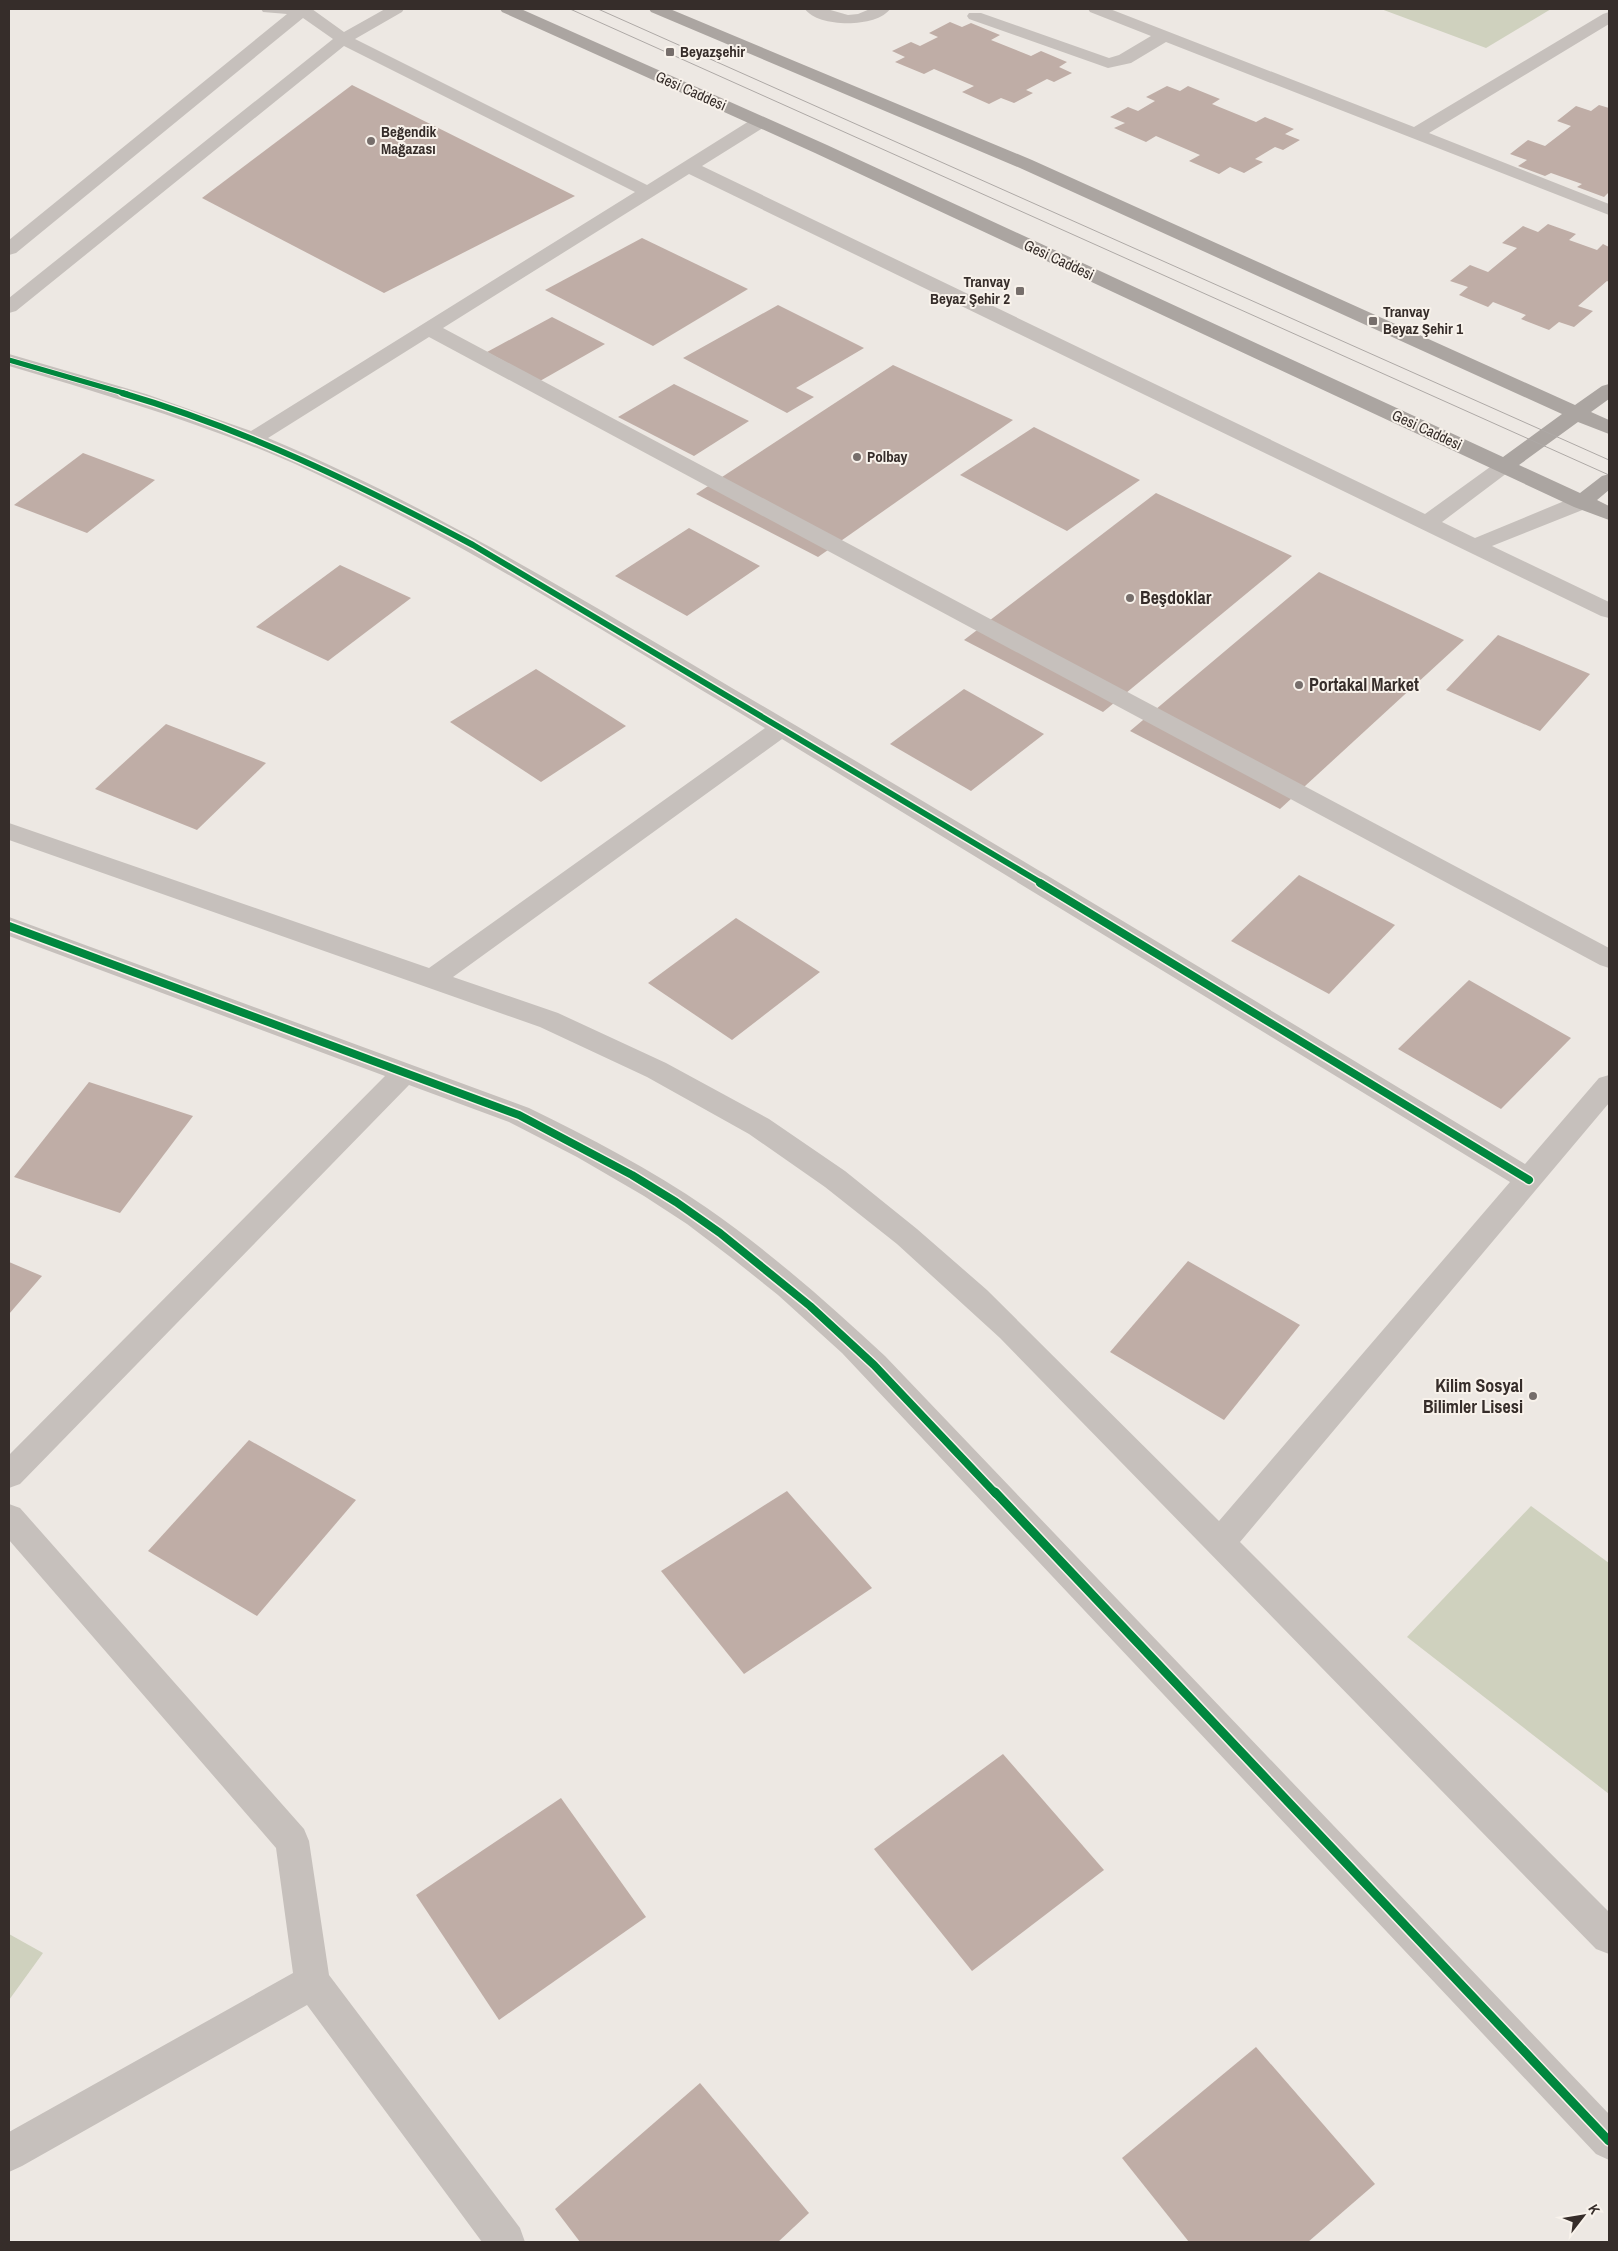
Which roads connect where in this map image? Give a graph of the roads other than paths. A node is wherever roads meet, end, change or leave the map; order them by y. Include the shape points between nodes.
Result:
1 (269, 9) edge
2 (304, 9) edge
3 (396, 9) edge
4 (508, 9) edge
5 (657, 9) edge
6 (813, 9) edge
7 (882, 9) edge
8 (1096, 9) edge
9 (975, 16) dead end
10 (1609, 18) edge
11 (1164, 36) junction
12 (343, 39) junction
13 (760, 122) junction
14 (1415, 134) junction
15 (689, 167) junction
16 (648, 192) junction
17 (1609, 210) edge
18 (9, 249) edge
19 (9, 306) edge
20 (429, 329) junction
21 (9, 360) edge
22 (1609, 390) edge
23 (1577, 414) junction
24 (1609, 428) edge
25 (252, 439) junction
26 (1504, 466) junction
27 (1609, 480) edge
28 (1582, 502) junction
29 (1609, 514) edge
30 (1427, 523) junction
31 (1474, 546) junction
32 (1609, 611) edge
33 (781, 728) junction
34 (9, 831) edge
35 (9, 926) edge
36 (1609, 959) edge
37 (432, 979) junction
38 (404, 1073) junction
39 (1609, 1085) edge
40 (1529, 1180) junction
41 (9, 1475) edge
42 (9, 1518) edge
43 (1220, 1543) junction
44 (1609, 1937) edge
45 (312, 1982) junction
46 (1609, 2141) edge
47 (9, 2153) edge
48 (506, 2242) edge

1 - 2 street
2 - 12 street
2 - 18 street
3 - 12 street
4 - 13 main road, Gesi Caddesi
5 - 23 main road via 1026,164
6 - 7 street via 843,21 865,18
8 - 11 street
9 - 11 street via 1108,63 1125,59
10 - 14 street
11 - 14 street
12 - 16 street
12 - 19 street
13 - 15 street
13 - 26 main road, Gesi Caddesi
14 - 17 street
15 - 16 street
15 - 30 street
16 - 20 street
20 - 25 street
20 - 36 street
21 - 25 street via 139,398
22 - 23 main road
23 - 24 main road
23 - 26 main road
25 - 33 street via 394,503 473,545
26 - 28 main road, Gesi Caddesi
26 - 30 street
27 - 28 main road
28 - 29 main road, Gesi Caddesi
28 - 31 street
30 - 31 street
31 - 32 street
33 - 37 street
33 - 40 street
34 - 37 street
35 - 38 street
37 - 43 street via 549,1020 635,1059 720,1103 869,1203 941,1263
38 - 41 street
38 - 46 street via 518,1115 578,1145 696,1215 816,1310 874,1365
39 - 40 street
40 - 43 street
42 - 45 street via 292,1841
43 - 44 street
45 - 47 street
45 - 48 street

